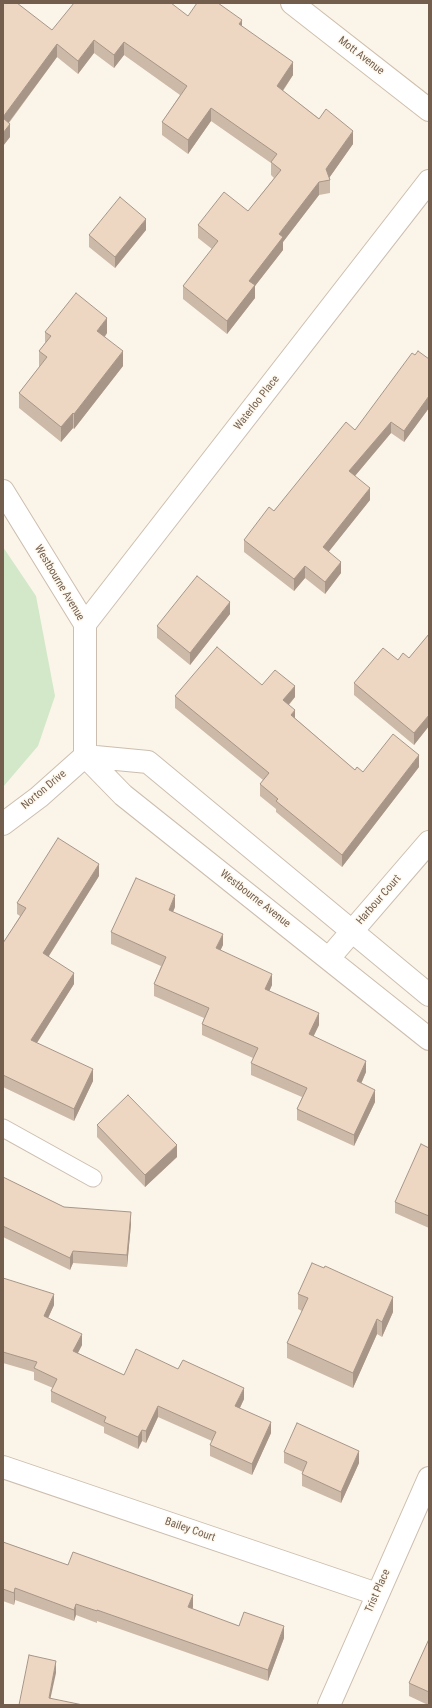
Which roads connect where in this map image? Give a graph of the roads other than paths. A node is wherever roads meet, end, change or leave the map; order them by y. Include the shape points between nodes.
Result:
1 (292, 3) edge
2 (429, 110) edge
3 (429, 181) edge
4 (3, 491) edge
5 (84, 624) junction
6 (85, 756) junction
7 (3, 824) edge
8 (429, 842) edge
9 (352, 932) junction
10 (329, 958) junction
11 (429, 995) edge
12 (429, 1038) edge
13 (3, 1128) edge
14 (93, 1178) dead end
15 (3, 1467) edge
16 (429, 1478) edge
17 (377, 1594) junction
18 (329, 1705) edge

1 - 2 street, Mott Avenue
3 - 5 street, Waterloo Place
4 - 5 street, Westbourne Avenue
5 - 6 street, Westbourne Avenue
6 - 7 street, Norton Drive
6 - 9 street via 148,762
6 - 10 street, Westbourne Avenue via 123,795
8 - 9 street, Harbour Court
9 - 10 street, Harbour Court
9 - 11 street
10 - 12 street, Westbourne Avenue
13 - 14 lane
15 - 17 street, Bailey Court
16 - 17 street, Trist Place
17 - 18 street, Trist Place

